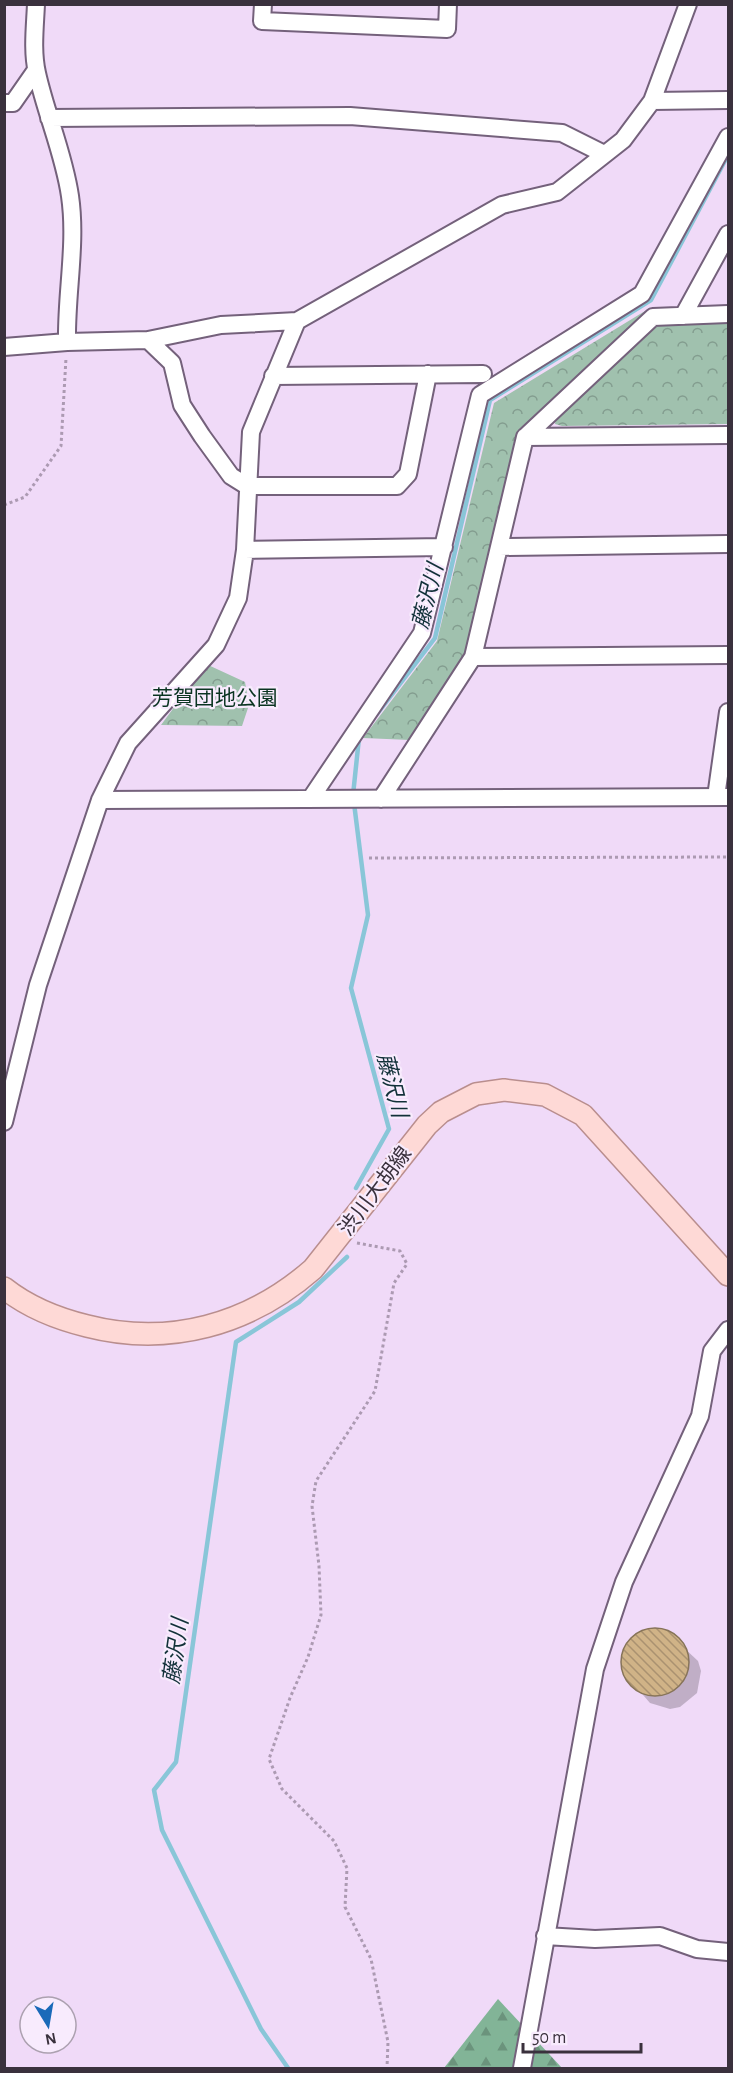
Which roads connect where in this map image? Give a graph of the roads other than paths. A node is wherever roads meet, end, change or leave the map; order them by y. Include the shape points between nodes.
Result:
1 (36, 4) edge
2 (263, 4) edge
3 (448, 4) edge
4 (688, 4) edge
5 (36, 70) junction
6 (729, 100) edge
7 (652, 101) junction
8 (4, 103) edge
9 (49, 118) junction
10 (729, 137) edge
11 (604, 154) junction
12 (729, 234) edge
13 (729, 314) edge
14 (683, 316) junction
15 (297, 321) junction
16 (148, 340) junction
17 (67, 342) junction
18 (4, 347) edge
19 (428, 374) junction
20 (483, 374) dead end
21 (273, 376) junction
22 (729, 435) edge
23 (525, 437) junction
24 (247, 486) junction
25 (729, 544) edge
26 (444, 547) junction
27 (500, 547) junction
28 (245, 550) junction
29 (729, 655) edge
30 (473, 657) junction
31 (729, 712) edge
32 (722, 797) edge
33 (311, 798) junction
34 (381, 799) junction
35 (100, 800) junction
36 (4, 1122) edge
37 (729, 1275) edge
38 (4, 1288) edge
39 (729, 1330) edge
40 (545, 1936) junction
41 (729, 1952) edge
42 (522, 2068) edge

1 - 5 street
2 - 3 street via 262,21 447,29
4 - 7 street
5 - 8 street via 13,103
5 - 9 street
6 - 7 street
7 - 11 street via 622,140
9 - 11 street via 350,116 562,133
9 - 17 street via 70,195
10 - 26 street via 642,294 480,395
11 - 15 street via 557,192 502,205
12 - 14 street
13 - 14 street
14 - 23 street via 653,317
15 - 16 street via 221,325
15 - 21 street
16 - 17 street
16 - 24 street via 172,363 182,405 202,436 231,476
17 - 18 street
19 - 20 street
19 - 21 street
19 - 24 street via 408,474 397,486
21 - 24 street via 251,432
22 - 23 street
23 - 27 street
24 - 28 street
25 - 27 street
26 - 28 street
26 - 33 street via 422,633
27 - 30 street
28 - 35 street via 238,598 216,645 128,743
29 - 30 street
30 - 34 street
31 - 32 street
32 - 34 street
33 - 34 street
33 - 35 street
35 - 36 street via 38,985
37 - 38 main road, 渋川大胡線 via 584,1115 545,1095 504,1090 476,1094 441,1112 408,1147 313,1269 259,1307 214,1326 142,1335 114,1333 43,1311
39 - 40 street via 712,1351 699,1416 624,1582 595,1669
40 - 41 street via 660,1936 697,1949
40 - 42 street

